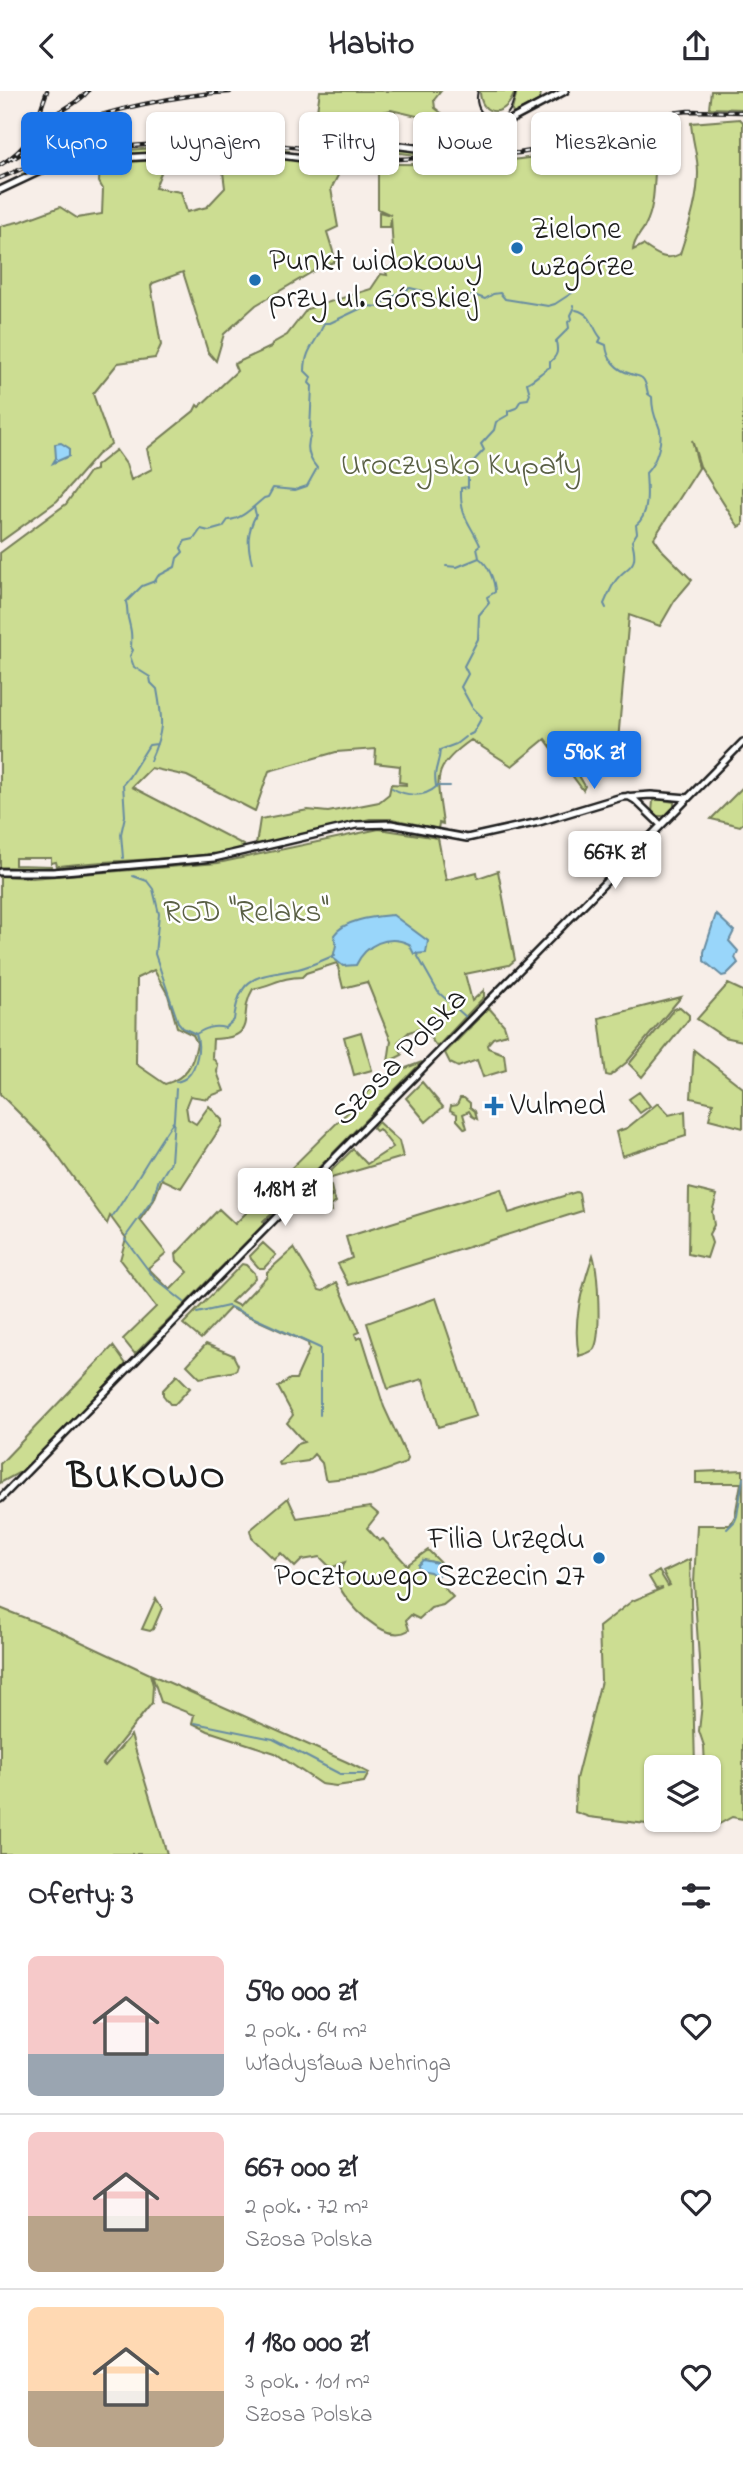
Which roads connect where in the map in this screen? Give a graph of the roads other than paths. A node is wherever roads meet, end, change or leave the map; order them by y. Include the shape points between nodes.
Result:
1 (565, 91) edge
2 (0, 190) edge
3 (743, 742) edge
4 (628, 796) junction
5 (688, 798) junction
6 (661, 825) junction
7 (0, 872) edge
8 (0, 1499) edge

1 - 2 street via 455,148 435,150 338,138 319,160 220,152 81,160 51,166
3 - 5 street, Szosa Polska
4 - 5 street
4 - 6 street
4 - 7 street via 469,837 371,824 214,858
5 - 6 street, Szosa Polska
6 - 8 street, Szosa Polska

